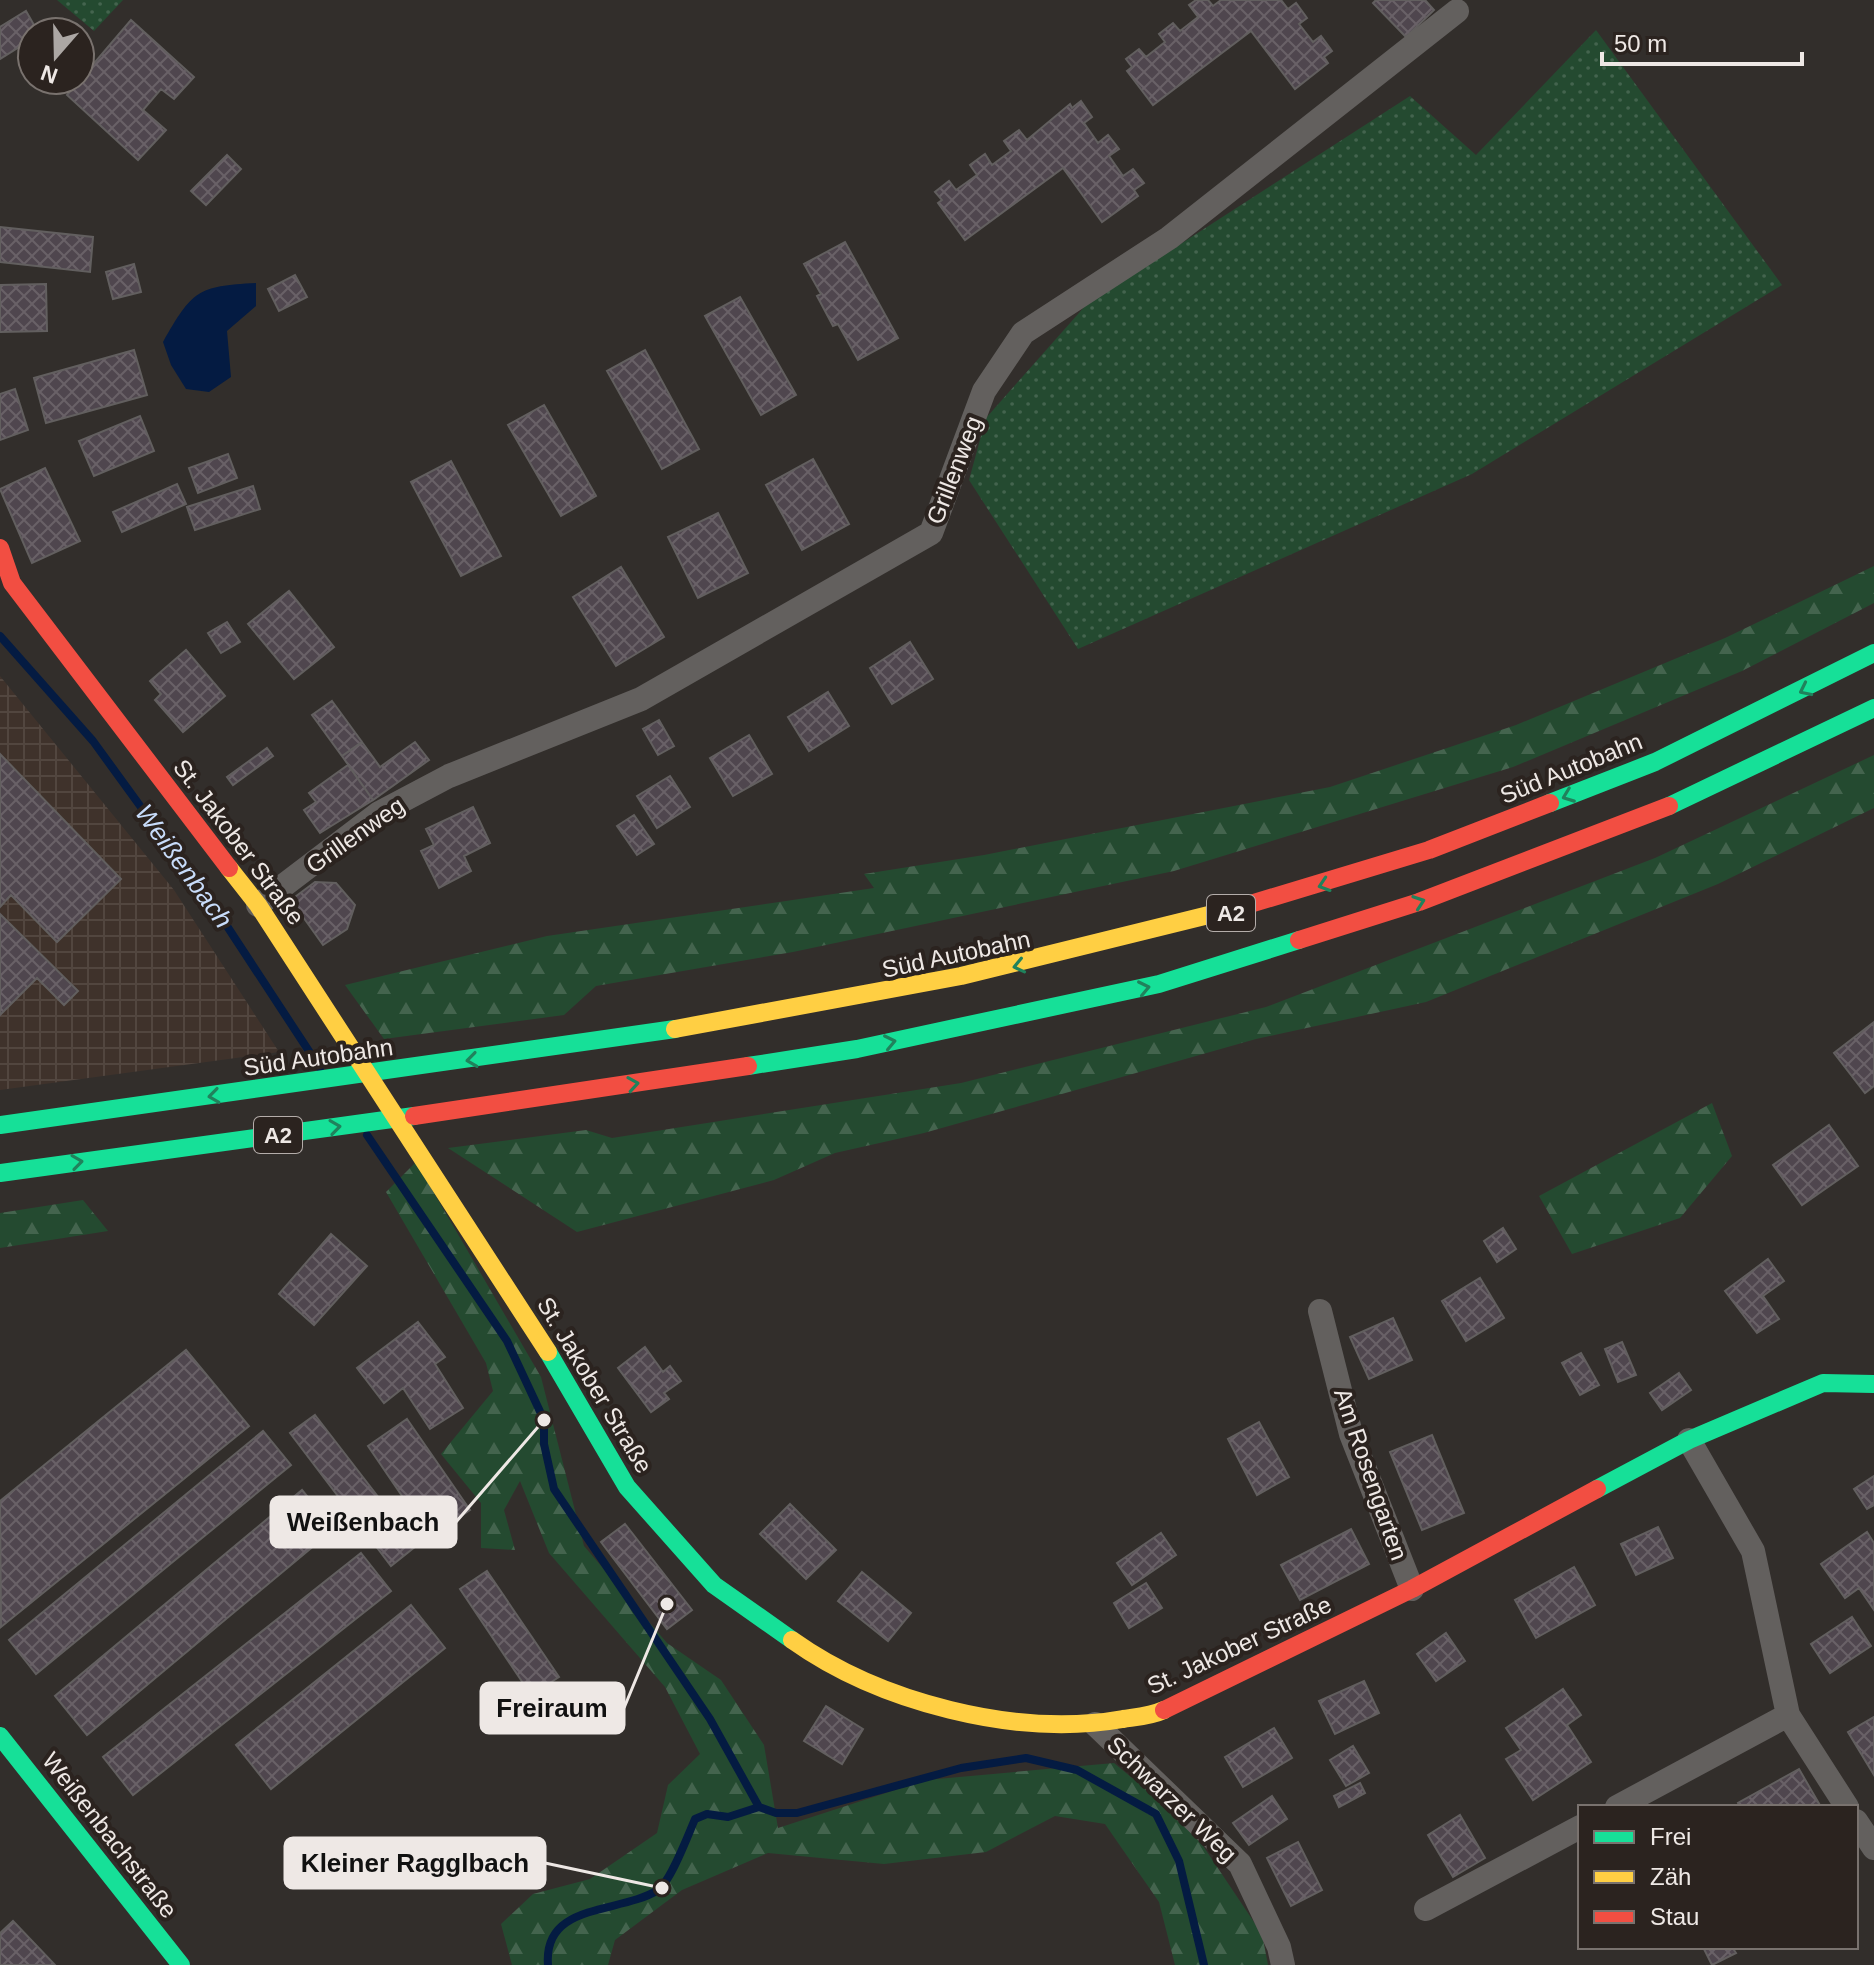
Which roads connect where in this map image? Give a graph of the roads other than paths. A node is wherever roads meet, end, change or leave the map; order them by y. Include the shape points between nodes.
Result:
1 (1457, 11) dead end
2 (0, 548) edge
3 (6, 587) edge
4 (1874, 653) edge
5 (1874, 708) edge
6 (258, 905) junction
7 (0, 1125) edge
8 (0, 1173) edge
9 (1320, 1311) dead end
10 (1874, 1384) edge
11 (1689, 1440) junction
12 (1412, 1589) junction
13 (1788, 1715) junction
14 (1095, 1724) junction
15 (0, 1736) edge
16 (1621, 1805) edge
17 (1846, 1805) edge
18 (1858, 1824) edge
19 (1578, 1828) edge
20 (1874, 1848) edge
21 (1426, 1909) dead end
22 (181, 1965) edge
23 (1283, 1965) edge

1 - 6 street, Grillenweg via 1169,238 1023,333 984,391 931,533 641,699 449,776 379,813
2 - 3 main road, St. Jakober Straße
3 - 6 main road, St. Jakober Straße
4 -> 7 main road, Süd Autobahn / A2 via 1640,768 1407,859 1144,937 849,1000 549,1050
8 -> 5 main road, A2 via 857,1049 1159,984 1419,902 1650,814
6 - 14 main road, St. Jakober Straße via 525,1314 627,1487 714,1585 817,1658 911,1699 1008,1722
9 - 12 street, Am Rosengarten via 1351,1434
10 - 11 main road, St. Jakober Straße via 1823,1383
11 - 12 main road, St. Jakober Straße
11 - 13 street via 1753,1551
12 - 14 main road, St. Jakober Straße via 1157,1713
13 - 16 street
13 - 17 street
14 - 23 street, Schwarzer Weg via 1240,1864
15 - 22 main road, Weißenbachstraße
18 - 20 street
19 - 21 street

